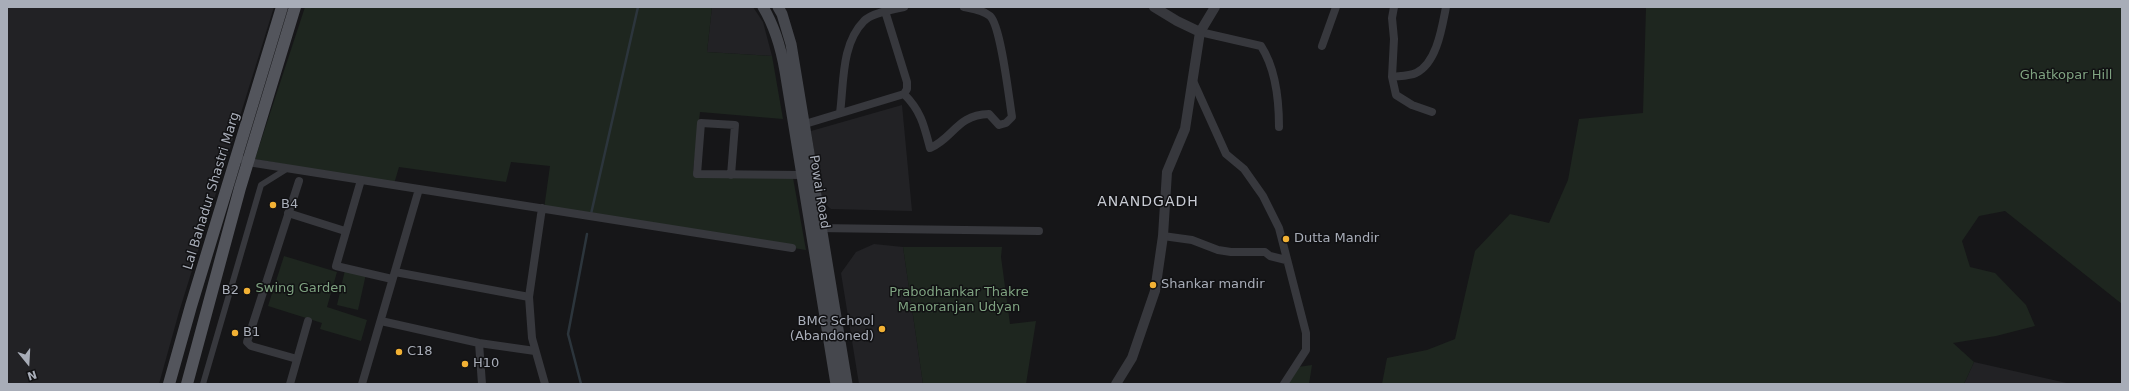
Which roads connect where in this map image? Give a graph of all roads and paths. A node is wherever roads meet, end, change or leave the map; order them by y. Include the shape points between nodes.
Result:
1 (282, 7) edge
2 (295, 7) edge
3 (763, 7) edge
4 (778, 7) edge
5 (904, 7) edge
6 (964, 7) edge
7 (1154, 7) edge
8 (1215, 7) edge
9 (1336, 7) edge
10 (1394, 7) edge
11 (1446, 7) edge
12 (885, 11) junction
13 (1200, 32) junction
14 (1322, 46) dead end
15 (1392, 77) junction
16 (1193, 81) junction
17 (904, 94) junction
18 (1432, 112) dead end
19 (840, 113) junction
20 (805, 124) junction
21 (1280, 127) dead end
22 (243, 159) junction
23 (285, 170) dead end
24 (731, 175) junction
25 (802, 175) junction
26 (361, 180) junction
27 (299, 181) dead end
28 (419, 189) junction
29 (542, 208) junction
30 (288, 213) junction
31 (816, 228) junction
32 (345, 231) junction
33 (1038, 231) dead end
34 (1163, 236) junction
35 (792, 248) dead end
36 (1286, 260) junction
37 (394, 276) junction
38 (529, 297) junction
39 (308, 320) dead end
40 (381, 321) junction
41 (479, 343) junction
42 (535, 351) junction
43 (297, 359) junction
44 (170, 384) edge
45 (187, 384) edge
46 (204, 384) edge
47 (290, 384) edge
48 (362, 384) edge
49 (482, 384) edge
50 (545, 384) edge
51 (836, 384) edge
52 (847, 384) edge
53 (1116, 384) edge
54 (1284, 384) edge

1 - 22 main road, Lal Bahadur Shastri Marg
2 - 22 main road, Lal Bahadur Shastri Marg
3 - 25 main road, Powai Road via 771,20 780,47
4 - 20 main road, Powai Road via 791,44
5 - 12 street
6 - 17 street via 980,10 991,17 999,42 1012,117 999,125 989,114 976,114 956,126 937,145 930,148 916,106
7 - 13 street
8 - 13 street
9 - 14 street
10 - 15 street
11 - 15 street via 1441,37 1426,64 1416,73
12 - 17 street via 907,82
12 - 19 street via 864,20 847,52
13 - 16 street
13 - 21 street via 1261,46 1267,55 1273,76 1279,102
15 - 18 street via 1396,95 1412,105
16 - 34 street via 1185,129 1167,172
16 - 36 street via 1226,154 1244,168 1263,196 1279,228
17 - 19 street
19 - 20 street
20 - 31 main road, Powai Road
22 - 26 street
22 - 44 main road, Lal Bahadur Shastri Marg via 191,306
22 - 45 main road, Lal Bahadur Shastri Marg
23 - 46 street via 261,184
24 - 24 street via 696,174 701,123 735,125
24 - 25 street
25 - 31 main road, Powai Road
26 - 28 street
26 - 32 street
27 - 30 street
28 - 29 street
28 - 37 street
29 - 35 street
29 - 38 street
30 - 32 street
30 - 43 street via 247,342 251,346
31 - 33 street
31 - 51 main road, Powai Road
31 - 52 main road, Powai Road
32 - 37 street via 336,266
34 - 36 street via 1192,240 1224,252 1265,252
34 - 53 street via 1155,291 1132,358
36 - 54 street via 1306,333 1306,350
37 - 38 street
37 - 40 street
38 - 42 street
39 - 43 street
40 - 41 street
40 - 48 street
41 - 42 street
41 - 49 street
42 - 50 street
43 - 47 street

